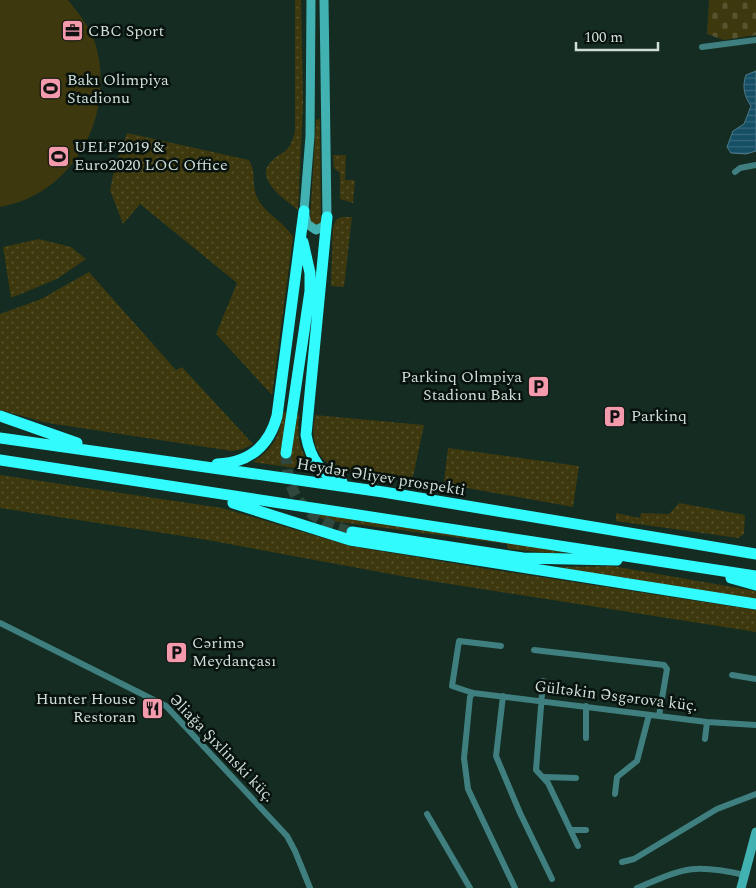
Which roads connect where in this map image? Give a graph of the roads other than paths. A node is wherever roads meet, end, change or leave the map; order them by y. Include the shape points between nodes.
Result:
1 (311, 0) edge
2 (324, 0) edge
3 (756, 40) edge
4 (702, 47) dead end
5 (756, 165) edge
6 (735, 172) dead end
7 (304, 211) junction
8 (327, 217) junction
9 (302, 235) junction
10 (0, 416) edge
11 (0, 431) edge
12 (0, 438) edge
13 (100, 450) junction
14 (286, 453) tunnel mouth
15 (0, 460) edge
16 (174, 463) junction
17 (166, 486) junction
18 (383, 492) junction
19 (352, 532) tunnel mouth
20 (756, 554) edge
21 (680, 564) junction
22 (756, 576) edge
23 (756, 585) edge
24 (756, 604) edge
25 (0, 623) edge
26 (501, 646) dead end
27 (534, 650) dead end
28 (732, 675) dead end
29 (756, 679) edge
30 (543, 681) dead end
31 (473, 692) junction
32 (503, 696) junction
33 (541, 700) junction
34 (586, 706) junction
35 (649, 715) junction
36 (660, 716) junction
37 (707, 722) junction
38 (756, 725) edge
39 (586, 738) dead end
40 (706, 740) dead end
41 (545, 777) junction
42 (576, 778) dead end
43 (615, 794) dead end
44 (756, 794) edge
45 (427, 814) dead end
46 (571, 830) junction
47 (586, 830) dead end
48 (756, 832) edge
49 (578, 846) dead end
50 (622, 862) dead end
51 (744, 875) junction
52 (552, 879) dead end
53 (310, 888) edge
54 (470, 888) edge
55 (515, 888) edge
56 (637, 888) edge
57 (741, 888) edge

1 - 7 main road via 310,136
2 - 8 main road
3 - 4 street
5 - 6 street
7 - 8 main road via 307,224 313,230 322,228
7 - 9 highway
8 - 18 highway via 307,414 308,444 314,461 328,476
9 - 14 highway via 309,265 310,290
9 - 16 highway via 274,430 254,454 232,463
10 - 13 highway
11 - 13 highway
12 - 13 highway, Heydər Əliyev prospekti
13 - 16 highway, Heydər Əliyev prospekti
15 - 17 highway
16 - 18 highway, Heydər Əliyev prospekti
17 - 21 highway
17 - 24 highway via 252,508 350,540
18 - 20 highway, Heydər Əliyev prospekti
19 - 21 highway via 523,558
21 - 22 highway
21 - 23 highway
25 - 53 street, Əliağa Şıxlinski küç. via 166,706 287,836
26 - 31 street, Gültəkin Əsgərova küç. via 461,640 457,643 451,684
27 - 36 street via 664,665 668,669
28 - 29 street
30 - 33 street
31 - 32 street, Gültəkin Əsgərova küç.
31 - 55 street via 464,746 468,789
32 - 33 street, Gültəkin Əsgərova küç.
32 - 52 street via 496,756
33 - 34 street, Gültəkin Əsgərova küç.
33 - 41 street via 535,765
34 - 35 street, Gültəkin Əsgərova küç.
34 - 39 street
35 - 36 street, Gültəkin Əsgərova küç.
35 - 43 street via 637,761 617,777
36 - 37 street, Gültəkin Əsgərova küç.
37 - 38 street, Gültəkin Əsgərova küç.
37 - 40 street
41 - 42 street
41 - 46 street
44 - 50 street via 717,809 634,859
45 - 54 street
46 - 47 street
46 - 49 street
48 - 51 main road
51 - 56 street via 697,867
51 - 57 main road

